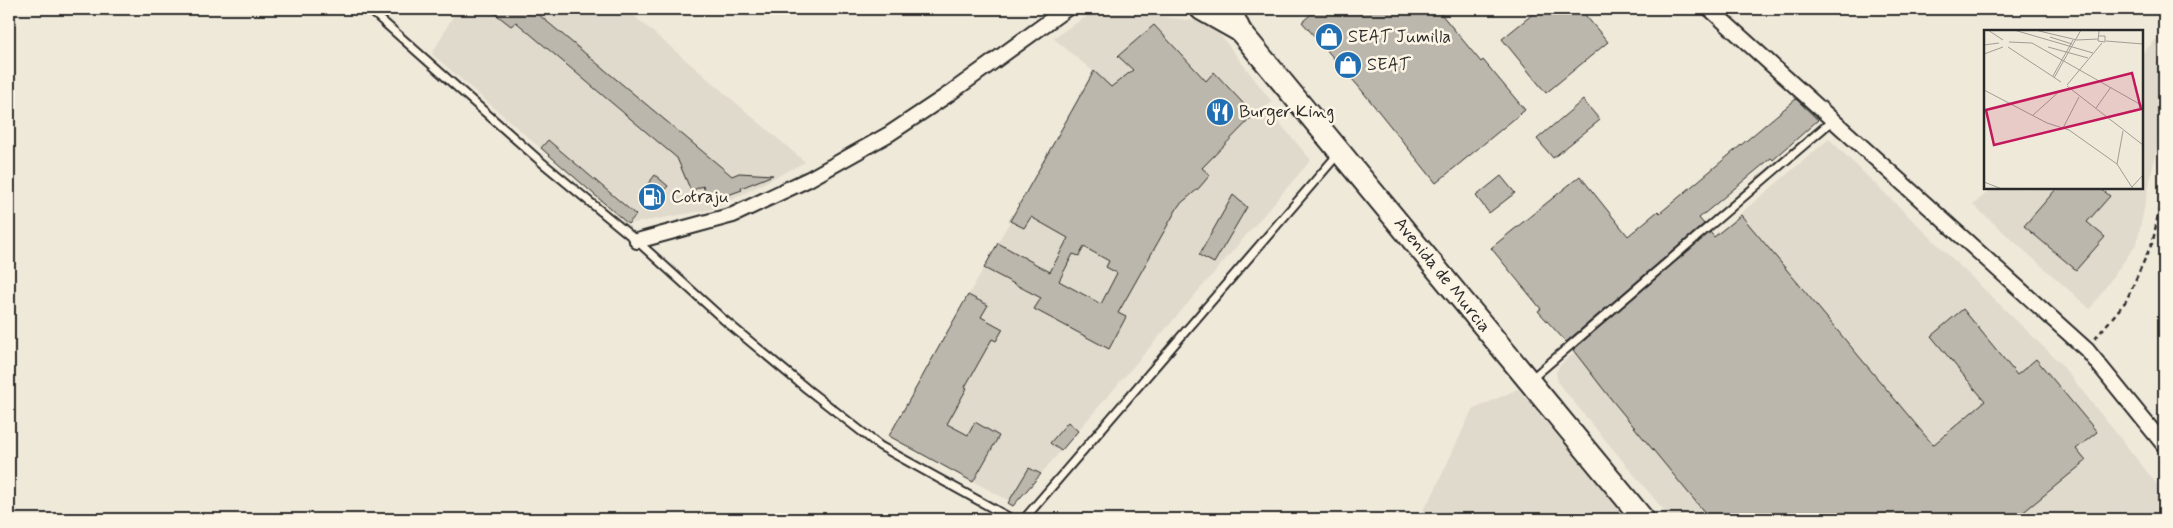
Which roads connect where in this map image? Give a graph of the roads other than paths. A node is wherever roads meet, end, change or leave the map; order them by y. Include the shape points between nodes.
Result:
1 (369, 9) edge
2 (1066, 9) edge
3 (1201, 9) edge
4 (1230, 9) edge
5 (1710, 9) edge
6 (1240, 31) junction
7 (1834, 120) junction
8 (1341, 151) junction
9 (637, 241) junction
10 (1529, 381) junction
11 (2164, 445) edge
12 (1012, 519) edge
13 (1024, 519) edge
14 (1643, 519) edge

1 - 9 lane via 539,160
2 - 9 street via 889,134 809,179 733,215
3 - 6 main road, Avenida de Murcia
4 - 6 main road, Avenida de Murcia
5 - 7 street
6 - 8 main road, Avenida de Murcia
7 - 10 lane
7 - 11 street via 2087,350
8 - 10 main road, Avenida de Murcia
8 - 13 lane
9 - 12 lane via 723,319 880,446
10 - 14 main road, Avenida de Murcia

